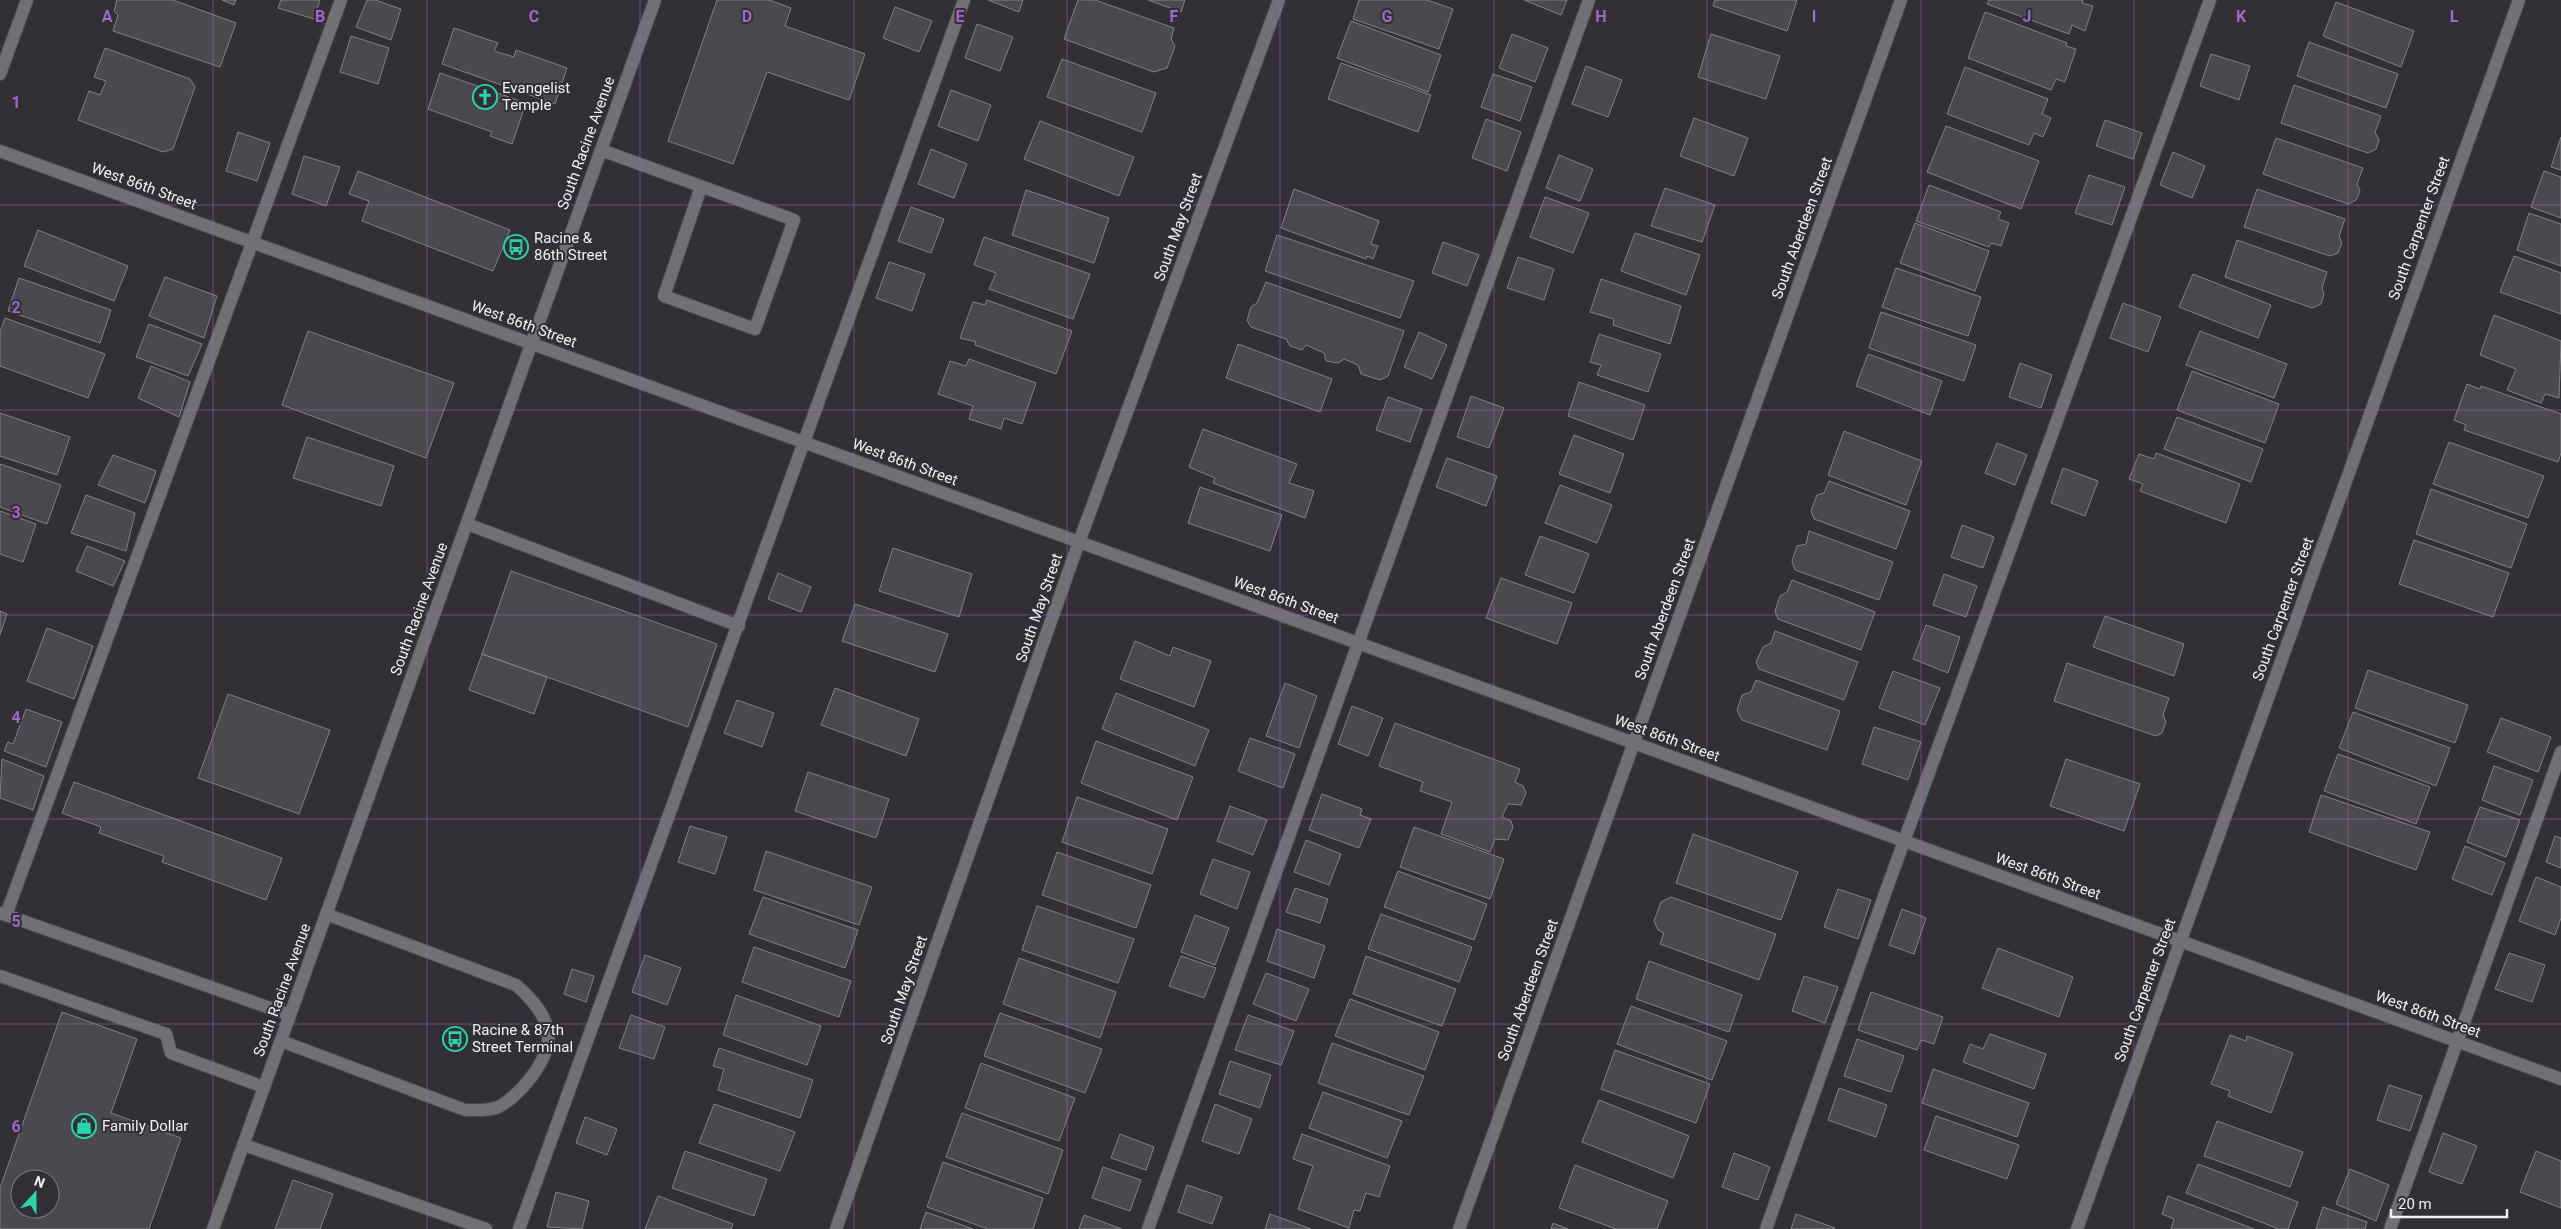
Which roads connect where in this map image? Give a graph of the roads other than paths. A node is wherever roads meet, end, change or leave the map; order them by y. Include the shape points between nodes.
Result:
1 (27, 0) edge
2 (341, 0) edge
3 (655, 0) edge
4 (964, 0) edge
5 (1279, 0) edge
6 (1589, 0) edge
7 (1901, 0) edge
8 (2210, 0) edge
9 (2518, 0) edge
10 (0, 74) edge
11 (601, 150) junction
12 (0, 151) edge
13 (701, 187) junction
14 (253, 243) junction
15 (532, 344) junction
16 (804, 442) junction
17 (467, 524) junction
18 (1079, 542) junction
19 (739, 626) junction
20 (1357, 643) junction
21 (1634, 743) junction
22 (2561, 752) edge
23 (1904, 841) junction
24 (3, 914) edge
25 (326, 914) junction
26 (2180, 941) junction
27 (0, 976) edge
28 (290, 1015) junction
29 (281, 1041) junction
30 (2457, 1041) junction
31 (2561, 1079) edge
32 (264, 1087) junction
33 (244, 1145) junction
34 (213, 1229) edge
35 (486, 1229) edge
36 (519, 1229) edge
37 (836, 1229) edge
38 (1148, 1229) edge
39 (1460, 1229) edge
40 (1766, 1229) edge
41 (2077, 1229) edge
42 (2390, 1229) edge

1 - 10 street
2 - 14 street
3 - 11 street, South Racine Avenue
4 - 16 street
5 - 18 street, South May Street
6 - 20 street
7 - 21 street, South Aberdeen Street
8 - 23 street
9 - 26 street, South Carpenter Street
11 - 13 street
11 - 15 street, South Racine Avenue
12 - 14 street, West 86th Street
13 - 13 street via 794,220 755,330 664,296
14 - 15 street, West 86th Street
14 - 24 street
15 - 16 street, West 86th Street
15 - 17 street, South Racine Avenue
16 - 18 street, West 86th Street
16 - 19 street
17 - 19 street
17 - 25 street, South Racine Avenue
18 - 20 street, West 86th Street
18 - 37 street, South May Street
19 - 36 street
20 - 21 street, West 86th Street
20 - 38 street
21 - 23 street, West 86th Street
21 - 39 street, South Aberdeen Street
22 - 30 street
23 - 26 street, West 86th Street
23 - 40 street
24 - 28 street
25 - 28 street, South Racine Avenue
25 - 29 street via 516,985 539,1009 549,1034 544,1052 536,1072 522,1089 495,1108 465,1110
26 - 30 street, West 86th Street
26 - 41 street, South Carpenter Street
27 - 32 street via 166,1034 171,1053
28 - 29 street, South Racine Avenue
29 - 32 street, South Racine Avenue
30 - 31 street, West 86th Street
30 - 42 street
32 - 33 street, South Racine Avenue
33 - 34 street, South Racine Avenue
33 - 35 street

